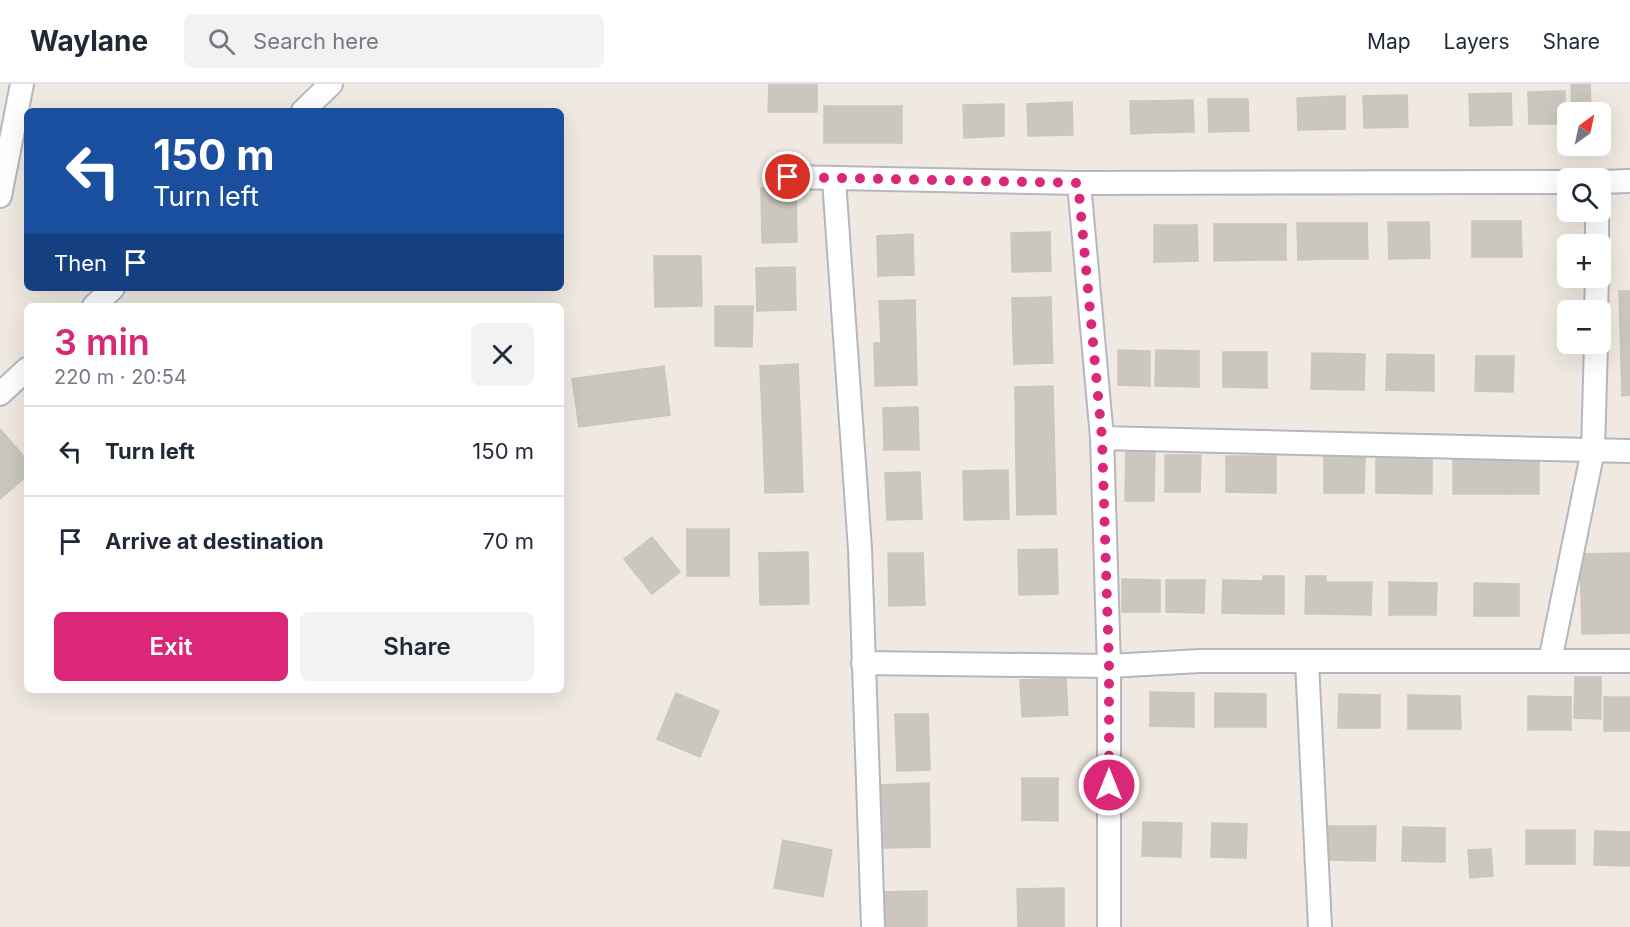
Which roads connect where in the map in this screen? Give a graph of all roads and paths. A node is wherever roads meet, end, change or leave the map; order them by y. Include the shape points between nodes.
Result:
1 (22, 84) edge
2 (331, 84) edge
3 (306, 108) edge
4 (788, 177) dead end
5 (834, 180) junction
6 (1630, 181) edge
7 (1557, 182) edge
8 (1611, 182) edge
9 (1078, 183) junction
10 (0, 196) edge
11 (110, 291) edge
12 (97, 303) edge
13 (1596, 354) edge
14 (24, 372) edge
15 (0, 394) edge
16 (1102, 438) junction
17 (1593, 450) junction
18 (1630, 451) edge
19 (1550, 661) junction
20 (1630, 661) edge
21 (1307, 662) junction
22 (863, 663) junction
23 (1109, 666) junction
24 (873, 927) edge
25 (1109, 927) edge
26 (1320, 927) edge

1 - 10 street
2 - 3 street
4 - 5 street
5 - 9 street
5 - 22 street via 860,549
6 - 8 street
7 - 9 street
9 - 16 street
11 - 12 street
13 - 17 street
14 - 15 street
16 - 17 street
16 - 23 street
17 - 18 street
17 - 19 street
19 - 20 street
19 - 21 street
21 - 23 street via 1200,661
21 - 26 street
22 - 23 street
22 - 24 street
23 - 25 street

